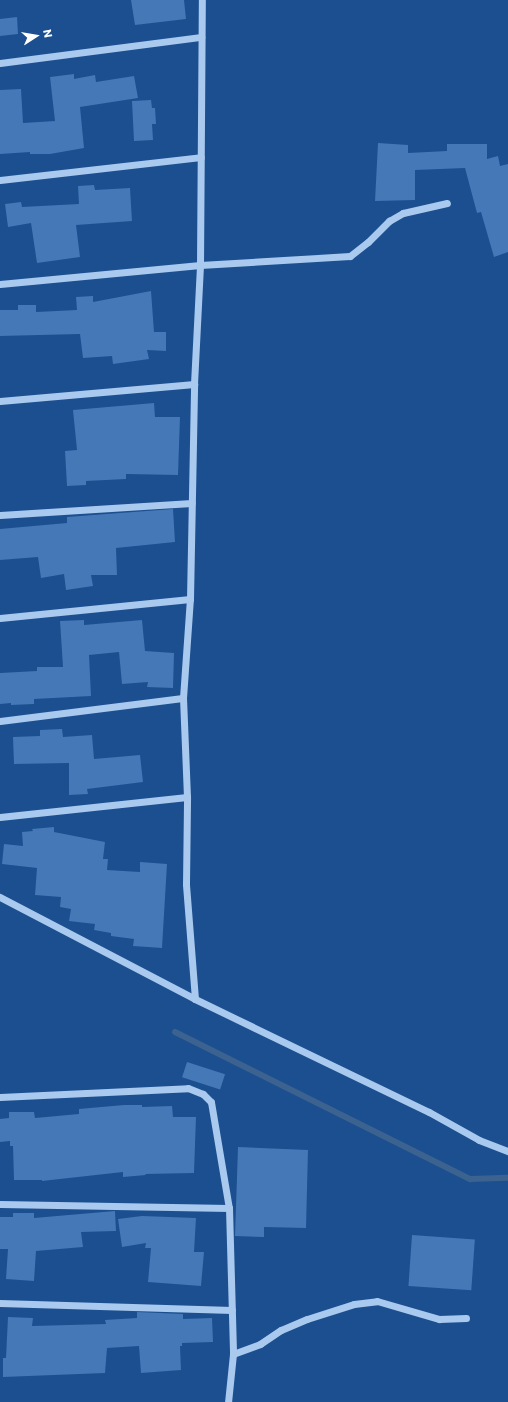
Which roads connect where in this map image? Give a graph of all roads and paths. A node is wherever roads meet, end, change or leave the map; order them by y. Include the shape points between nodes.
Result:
1 (202, 0) edge
2 (201, 37) junction
3 (0, 63) edge
4 (201, 157) junction
5 (0, 180) edge
6 (447, 203) dead end
7 (200, 265) junction
8 (0, 284) edge
9 (194, 384) junction
10 (0, 401) edge
11 (192, 503) junction
12 (0, 515) edge
13 (190, 599) junction
14 (0, 618) edge
15 (183, 698) junction
16 (0, 721) edge
17 (187, 797) junction
18 (0, 817) edge
19 (0, 897) edge
20 (195, 998) junction
21 (0, 1097) edge
22 (508, 1151) edge
23 (0, 1204) edge
24 (229, 1208) junction
25 (0, 1303) edge
26 (232, 1310) junction
27 (466, 1318) dead end
28 (233, 1354) junction
29 (228, 1402) edge

1 - 2 street
2 - 3 street
2 - 4 street
4 - 5 street
4 - 7 street
6 - 7 street via 403,213 350,256
7 - 8 street
7 - 9 street
9 - 10 street
9 - 11 street
11 - 12 street
11 - 13 street
13 - 14 street
13 - 15 street
15 - 16 street
15 - 17 street
17 - 18 street
17 - 20 street via 186,884
19 - 20 street
20 - 22 street via 429,1112 479,1140
21 - 24 street via 188,1088 203,1094 211,1102
23 - 24 street
24 - 26 street
25 - 26 street
26 - 28 street
27 - 28 street via 439,1319 377,1301 354,1304 306,1319 281,1330 260,1344
28 - 29 street

